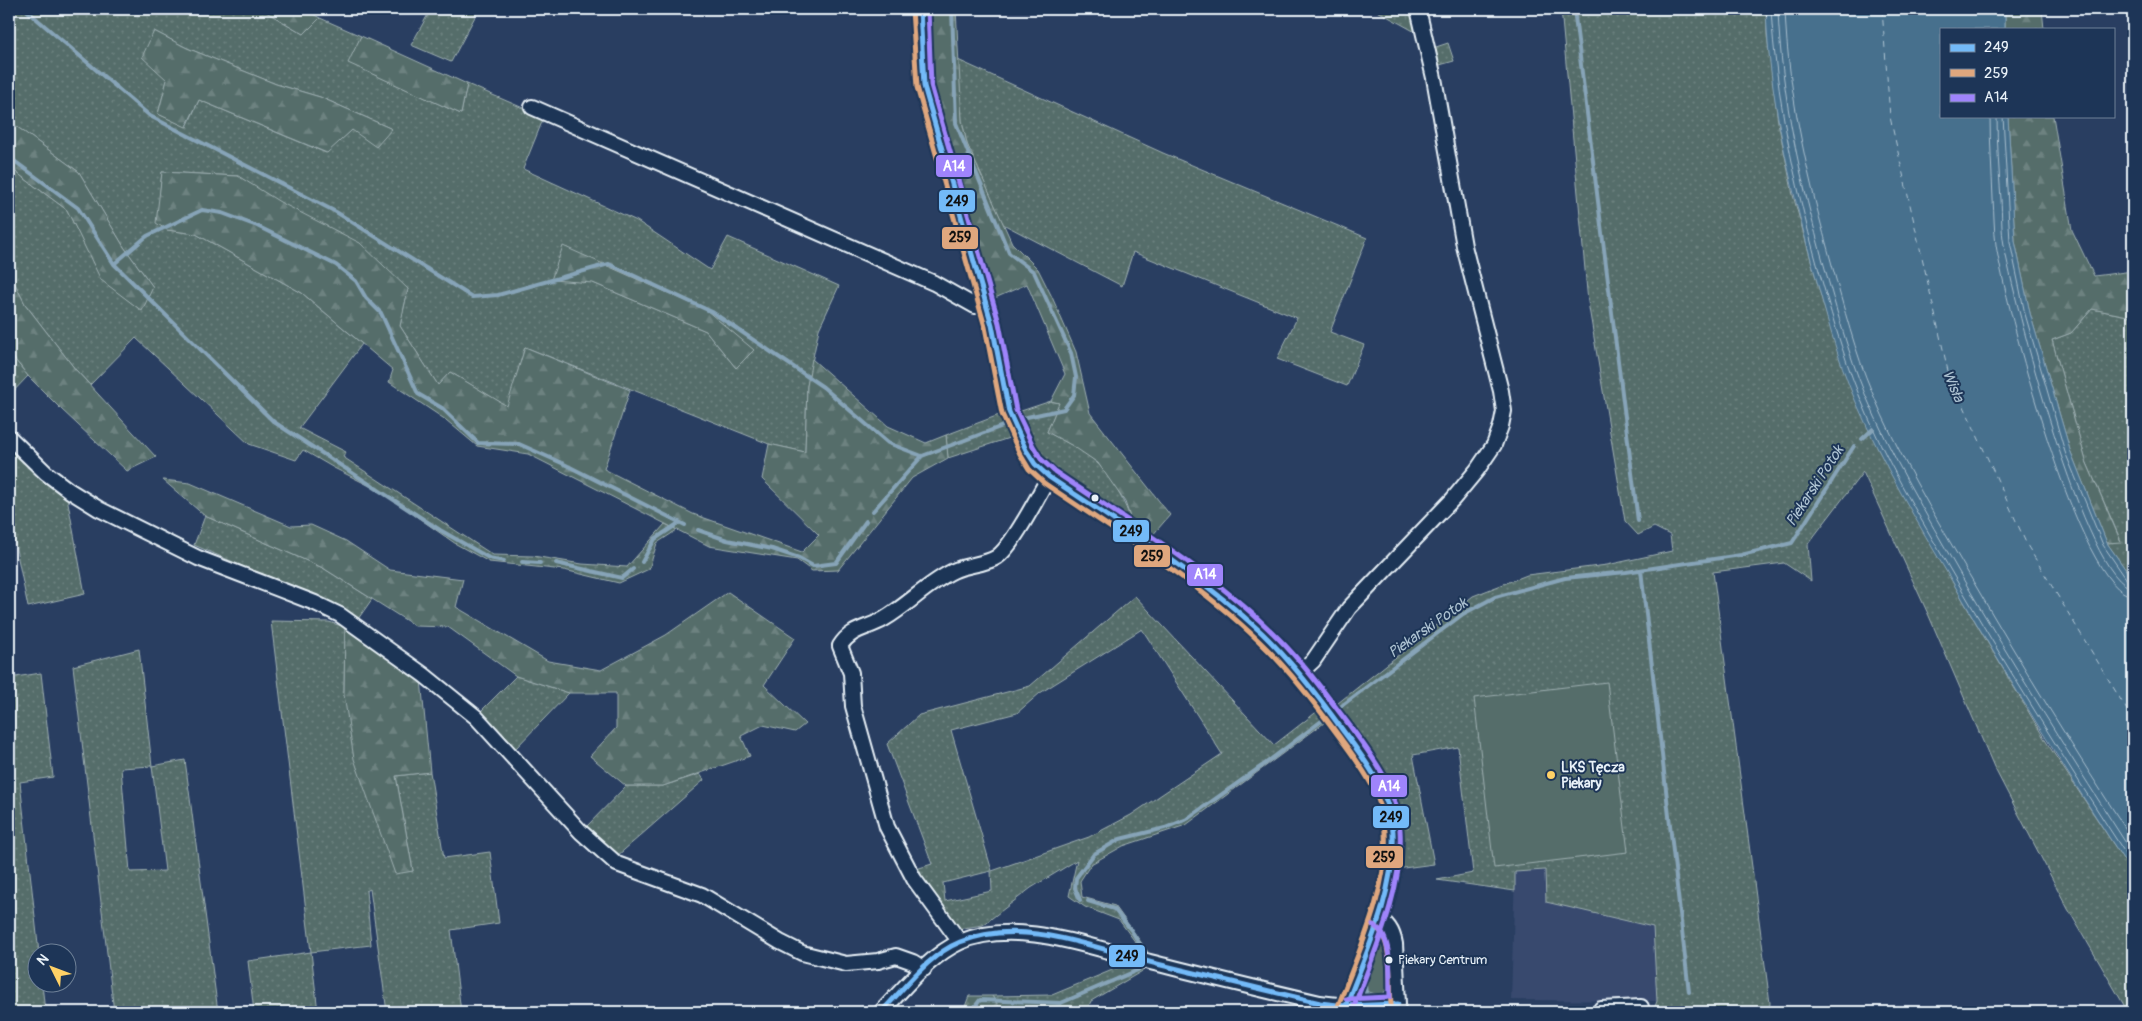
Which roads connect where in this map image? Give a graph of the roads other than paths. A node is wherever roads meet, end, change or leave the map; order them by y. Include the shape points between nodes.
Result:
1 (920, 9) edge
2 (1418, 9) edge
3 (532, 107) dead end
4 (987, 305) junction
5 (9, 437) edge
6 (1049, 477) junction
7 (1300, 673) junction
8 (1377, 918) junction
9 (960, 942) junction
10 (924, 969) junction
11 (1641, 1007) dead end
12 (1345, 1009) edge
13 (1601, 1009) dead end
14 (881, 1012) edge

1 - 4 street via 924,86
2 - 7 street via 1464,246 1502,391 1504,411 1494,444 1478,470 1355,601
3 - 4 street via 934,283 975,306
4 - 6 street via 1009,412 1018,436 1035,464
5 - 10 street via 46,473 99,509 198,558 340,615 424,675 476,718 582,832 617,864 702,895 802,953 846,964 896,956
6 - 7 street via 1212,592 1262,633
6 - 9 street via 1001,554 961,567 945,576 884,620 852,632 840,646 851,673 853,706 887,827 914,879
7 - 8 street via 1374,775 1390,814 1392,852
8 - 12 street
8 - 12 street via 1386,923 1393,935 1398,1004
9 - 10 street
9 - 12 street via 979,936 1015,934 1060,939
10 - 14 street
11 - 13 street

